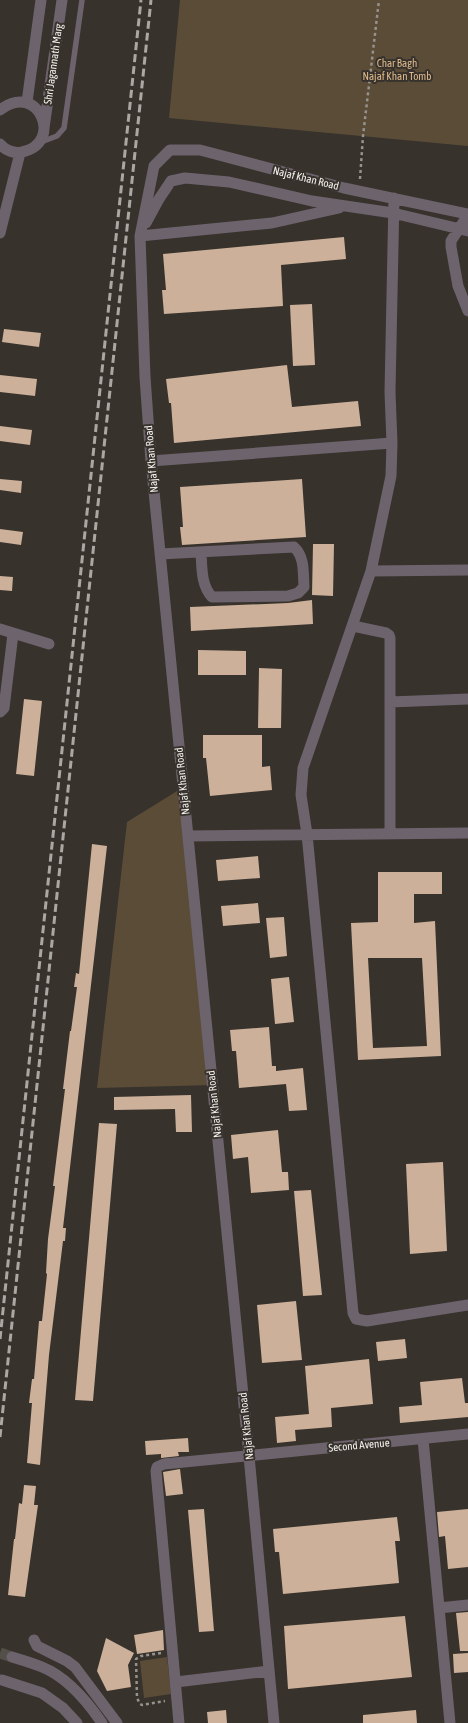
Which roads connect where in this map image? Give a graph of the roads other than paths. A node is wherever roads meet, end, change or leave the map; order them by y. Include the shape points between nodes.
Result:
1 (41, 0) edge
2 (62, 0) edge
3 (82, 0) edge
4 (27, 102) junction
5 (0, 110) edge
6 (44, 128) junction
7 (39, 143) junction
8 (0, 144) edge
9 (20, 153) junction
10 (394, 198) junction
11 (346, 206) junction
12 (393, 214) junction
13 (468, 214) edge
14 (463, 230) edge
15 (0, 233) edge
16 (140, 236) junction
17 (468, 311) edge
18 (392, 443) junction
19 (151, 461) junction
20 (201, 552) junction
21 (160, 554) junction
22 (468, 570) edge
23 (371, 571) junction
24 (353, 626) junction
25 (0, 629) edge
26 (13, 634) junction
27 (49, 644) dead end
28 (5, 663) edge
29 (3, 685) edge
30 (468, 699) edge
31 (390, 702) junction
32 (0, 712) edge
33 (468, 833) edge
34 (307, 834) junction
35 (390, 834) junction
36 (188, 836) junction
37 (468, 1305) edge
38 (468, 1434) edge
39 (422, 1439) junction
40 (250, 1456) junction
41 (468, 1606) edge
42 (439, 1608) junction
43 (34, 1640) dead end
44 (12, 1657) tunnel mouth
45 (269, 1671) junction
46 (2, 1680) dead end
47 (176, 1682) junction
48 (77, 1723) edge
49 (102, 1723) edge
50 (117, 1723) edge
51 (179, 1723) edge
52 (274, 1723) edge
53 (450, 1723) edge

1 - 4 street, Shri Jagannath Marg
2 - 6 street, Shri Jagannath Marg
3 - 7 lane via 64,128 57,136
4 - 5 street via 7,104
4 - 6 street via 38,110 43,118
6 - 7 street, Shri Jagannath Marg
7 - 9 street via 32,149
8 - 9 street via 11,152
9 - 15 street
10 - 12 street
10 - 13 street, Najaf Khan Road
10 - 16 street, Najaf Khan Road via 200,150 170,150 154,166
11 - 12 street
11 - 16 street via 272,223
11 - 16 street via 229,182 185,178 171,181
12 - 14 street
12 - 18 street via 390,392
13 - 14 street
14 - 17 street via 451,241 451,252 458,286
16 - 19 street, Najaf Khan Road
18 - 19 street
18 - 23 street via 391,476
19 - 21 street, Najaf Khan Road
20 - 20 street via 294,547 303,561 304,587 298,593 288,596 212,597 206,591
20 - 21 street
21 - 36 street, Najaf Khan Road
22 - 23 street
23 - 24 street
24 - 31 street via 389,635
24 - 34 street via 303,768 301,795
25 - 26 street
26 - 27 street
26 - 28 street
28 - 29 street
29 - 32 street via 4,708
30 - 31 street
31 - 35 street
33 - 35 street
34 - 35 street
34 - 36 street
34 - 37 street via 353,1312 356,1319 367,1321
36 - 40 street, Najaf Khan Road
38 - 39 street, Second Avenue
39 - 40 street, Second Avenue
39 - 42 street
40 - 45 street, Najaf Khan Road
40 - 47 street, Second Avenue via 164,1464 157,1467
41 - 42 street
42 - 53 street
43 - 50 street via 37,1646 75,1667
44 - 49 street via 43,1667 69,1684
45 - 47 street
45 - 52 street, Najaf Khan Road
46 - 48 street via 42,1693 63,1708
47 - 51 street

